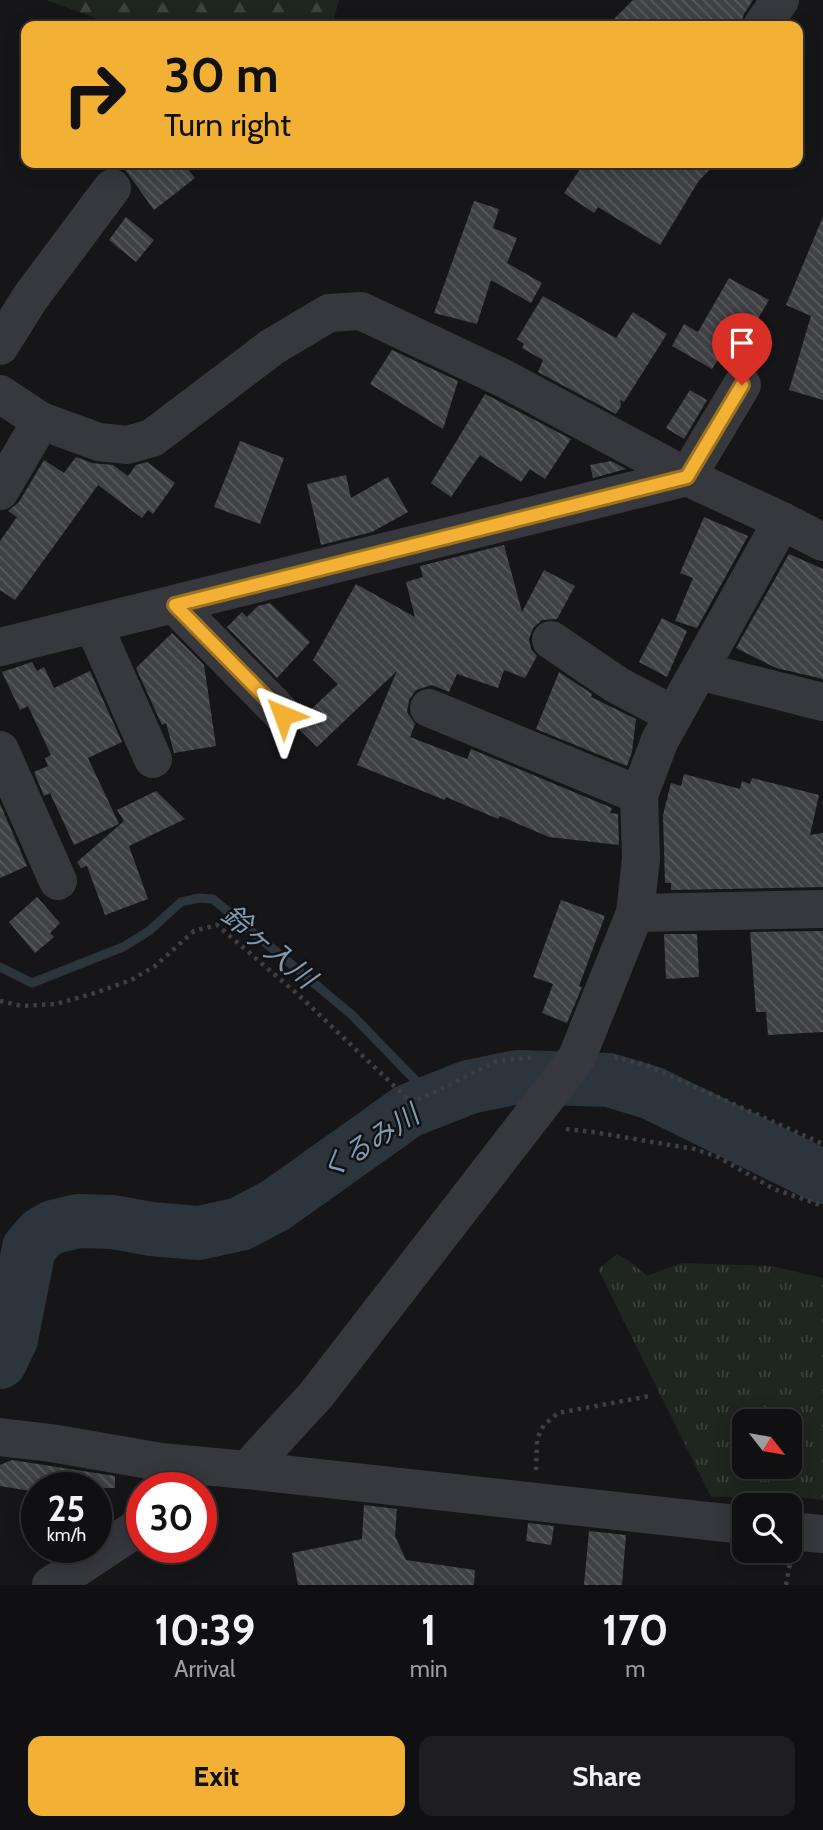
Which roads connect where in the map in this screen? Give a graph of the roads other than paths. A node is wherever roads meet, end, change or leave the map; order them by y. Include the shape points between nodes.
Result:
1 (780, 0) edge
2 (765, 21) edge
3 (112, 188) dead end
4 (0, 346) edge
5 (742, 385) dead end
6 (0, 394) edge
7 (41, 421) junction
8 (687, 477) junction
9 (0, 491) edge
10 (782, 521) junction
11 (823, 542) edge
12 (175, 605) junction
13 (93, 624) junction
14 (551, 640) dead end
15 (0, 647) edge
16 (699, 671) junction
17 (823, 702) edge
18 (429, 708) dead end
19 (283, 715) dead end
20 (674, 715) junction
21 (0, 750) edge
22 (153, 759) dead end
23 (639, 795) junction
24 (58, 881) dead end
25 (823, 909) edge
26 (635, 913) junction
27 (0, 1437) edge
28 (247, 1469) junction
29 (217, 1485) edge
30 (732, 1524) edge
31 (802, 1532) edge
32 (823, 1534) edge
33 (126, 1536) edge
34 (51, 1585) edge

1 - 2 street
3 - 4 street
5 - 8 street
6 - 7 street
7 - 8 street via 99,442 127,445 152,438 272,347 329,313 361,311 505,379
7 - 9 street
8 - 10 street
8 - 12 street
10 - 11 street
10 - 16 street
12 - 13 street
12 - 19 street
13 - 15 street
13 - 22 street
14 - 20 street via 617,685
16 - 17 street
16 - 20 street
18 - 23 street
20 - 23 street
21 - 24 street
23 - 26 street
25 - 26 street
26 - 28 street via 574,1062 316,1395
27 - 28 street via 161,1462
28 - 29 street
28 - 30 street
31 - 32 street
33 - 34 street

